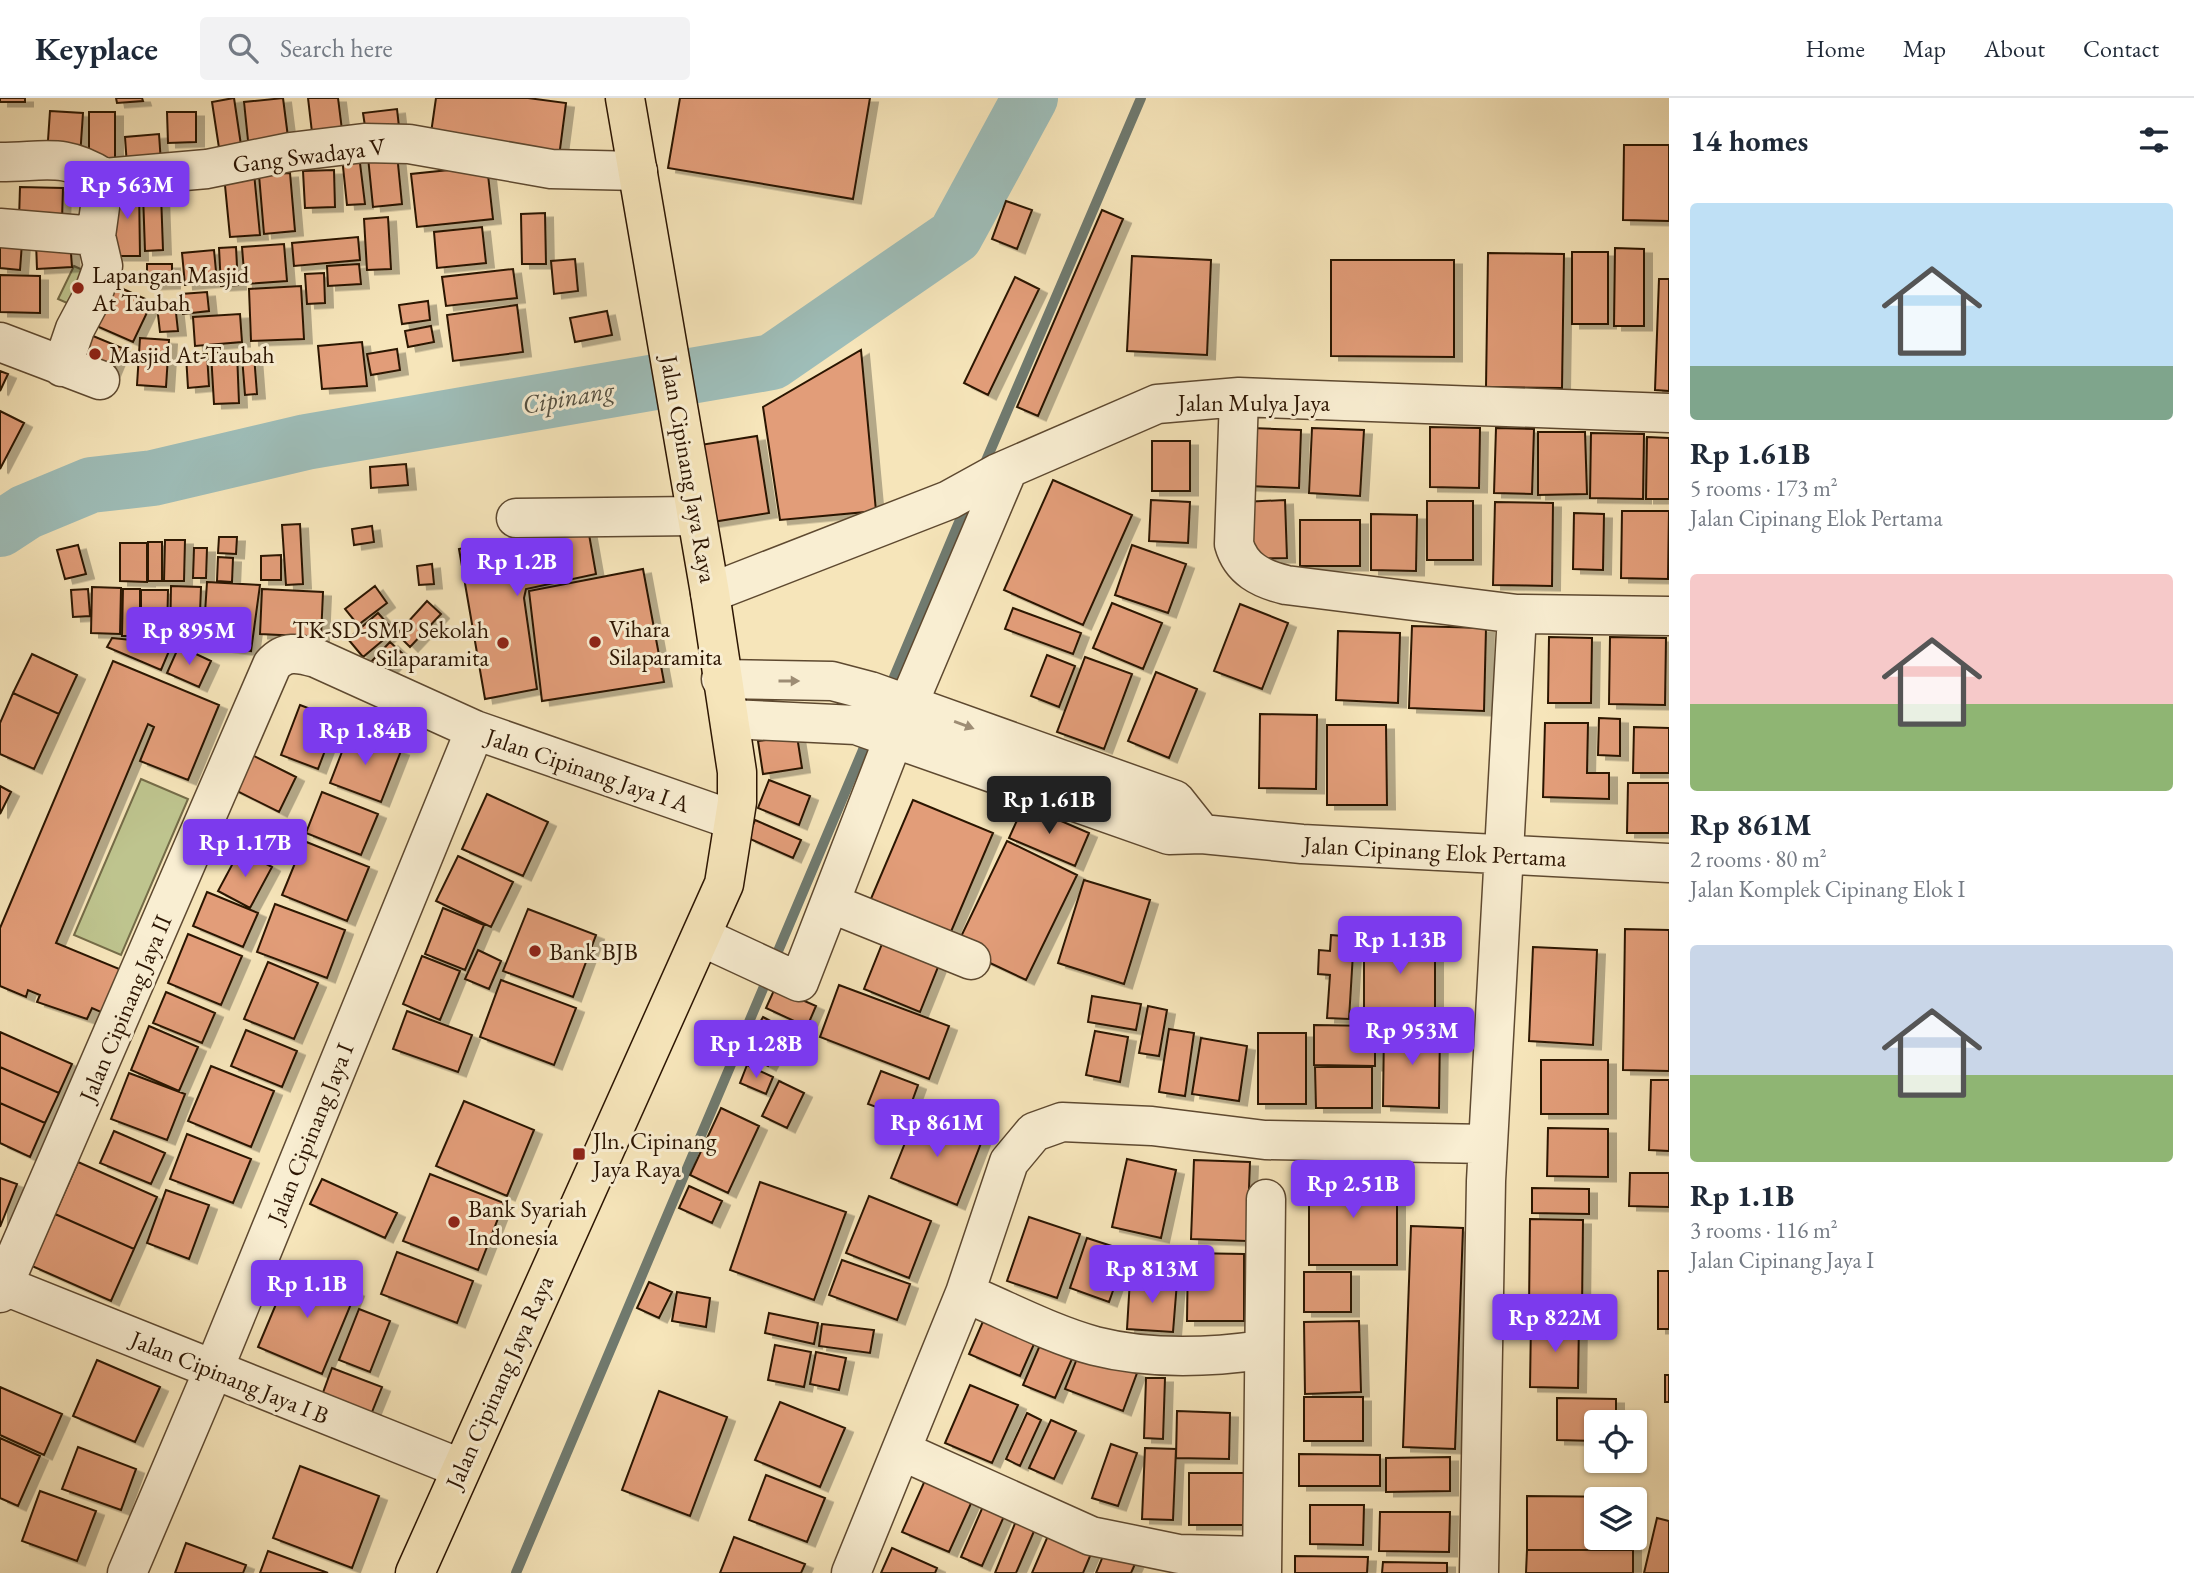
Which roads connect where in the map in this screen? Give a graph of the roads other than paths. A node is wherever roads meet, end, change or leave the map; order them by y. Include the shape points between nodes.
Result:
1 (625, 98) edge
2 (0, 162) edge
3 (638, 171) junction
4 (104, 178) junction
5 (0, 228) edge
6 (96, 236) junction
7 (0, 342) edge
8 (62, 367) junction
9 (100, 380) dead end
10 (1238, 397) junction
11 (1669, 413) edge
12 (1003, 471) junction
13 (696, 516) junction
14 (516, 518) dead end
15 (710, 593) junction
16 (1517, 614) junction
17 (1669, 616) edge
18 (290, 653) joint
19 (721, 679) junction
20 (885, 717) junction
21 (730, 719) junction
22 (475, 730) junction
23 (733, 820) junction
24 (1502, 855) junction
25 (1669, 863) edge
26 (830, 903) junction
27 (702, 937) junction
28 (971, 960) dead end
29 (1488, 1144) junction
30 (1266, 1199) dead end
31 (1, 1287) edge
32 (965, 1293) junction
33 (1262, 1350) junction
34 (213, 1371) junction
35 (902, 1451) junction
36 (460, 1468) junction
37 (1262, 1565) edge
38 (127, 1573) edge
39 (415, 1573) edge
40 (851, 1573) edge
41 (1479, 1573) edge

1 - 3 main road, Jalan Cipinang Jaya Raya
2 - 4 street via 59,159 82,164
3 - 4 street, Gang Swadaya V via 551,169 409,144 364,143 207,169
3 - 13 main road, Jalan Cipinang Jaya Raya
4 - 6 street
5 - 6 street
6 - 8 street via 103,266
7 - 8 street
8 - 9 street
10 - 11 street, Jalan Mulya Jaya
10 - 12 street, Jalan Mulya Jaya via 1157,404
10 - 16 street via 1234,544 1238,560 1254,573 1286,585
12 - 15 street, Jalan Mulya Jaya via 949,500
12 - 20 street
13 - 14 street
13 - 15 main road, Jalan Cipinang Jaya Raya
15 - 19 main road, Jalan Cipinang Jaya Raya
16 - 17 street
16 - 24 street
18 - 22 street, Jalan Cipinang Jaya I A via 317,658
18 - 31 street, Jalan Cipinang Jaya II via 272,665 22,1248
19 -> 20 street, Jalan Cipinang Elok Pertama via 832,681
19 - 21 main road, Jalan Cipinang Jaya Raya
20 - 21 street, Jalan Cipinang Elok Pertama
20 - 24 street, Jalan Cipinang Elok Pertama via 1175,800 1202,834
20 - 26 street
21 - 23 main road, Jalan Cipinang Jaya Raya via 737,772
22 - 23 street, Jalan Cipinang Jaya I A
22 - 34 street, Jalan Cipinang Jaya I
23 - 27 main road, Jalan Cipinang Jaya Raya via 724,884
24 - 25 street, Jalan Cipinang Elok Pertama
24 - 29 street
26 - 27 street via 799,982
26 - 28 street
27 - 36 main road, Jalan Cipinang Jaya Raya
29 - 32 street via 1265,1140 1152,1126 1062,1122 1034,1132 1009,1162
29 - 41 street
30 - 33 street
31 - 34 street, Jalan Cipinang Jaya I B
32 - 33 street via 1063,1335 1122,1352 1189,1357
32 - 35 street
33 - 37 street
34 - 36 street, Jalan Cipinang Jaya I B
34 - 38 street, Jalan Cipinang Jaya I
35 - 37 street via 1091,1536
35 - 40 street
36 - 39 main road, Jalan Cipinang Jaya Raya

